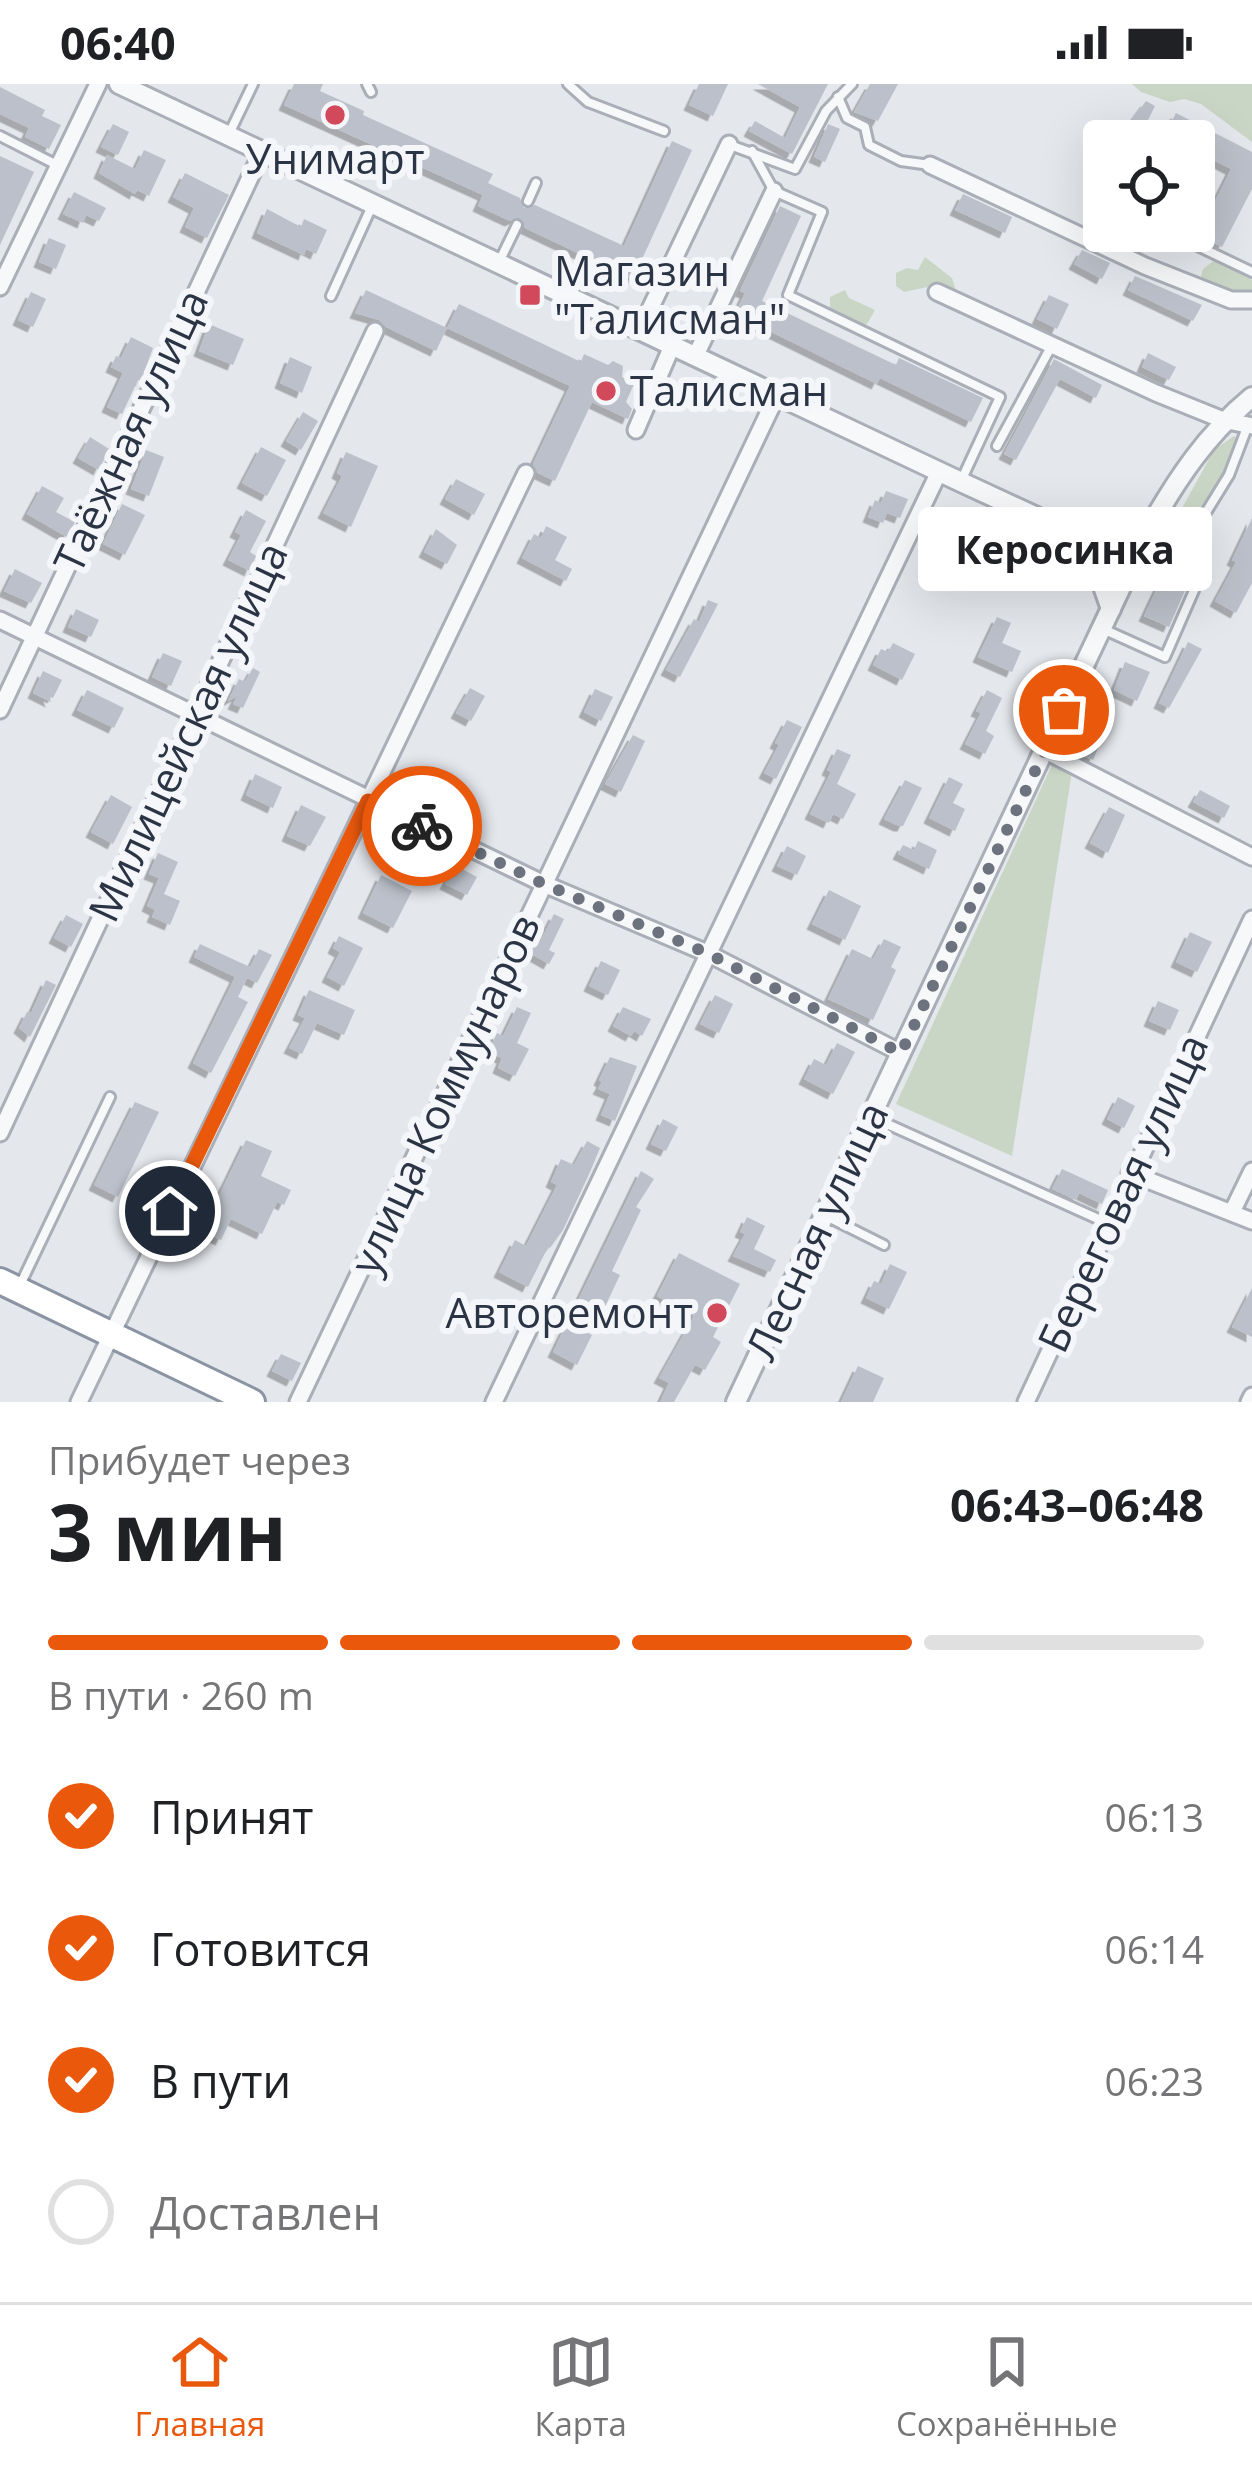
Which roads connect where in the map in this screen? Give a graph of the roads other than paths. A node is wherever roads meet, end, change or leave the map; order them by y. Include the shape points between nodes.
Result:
1 (98, 84) edge
2 (118, 84) edge
3 (253, 84) edge
4 (568, 84) edge
5 (852, 84) edge
6 (838, 97) junction
7 (664, 131) dead end
8 (0, 136) edge
9 (228, 136) junction
10 (729, 144) joint
11 (752, 151) junction
12 (262, 152) junction
13 (57, 165) junction
14 (930, 165) joint
15 (536, 183) dead end
16 (774, 191) junction
17 (528, 201) dead end
18 (373, 204) junction
19 (517, 225) dead end
20 (1210, 252) edge
21 (499, 264) junction
22 (1252, 272) edge
23 (0, 287) edge
24 (937, 292) dead end
25 (331, 296) dead end
26 (1252, 300) edge
27 (640, 330) junction
28 (375, 331) dead end
29 (672, 346) junction
30 (1052, 346) junction
31 (695, 357) junction
32 (777, 395) junction
33 (1000, 397) junction
34 (1252, 397) edge
35 (1019, 406) junction
36 (1223, 421) junction
37 (1250, 426) edge
38 (636, 430) dead end
39 (998, 446) dead end
40 (519, 469) dead end
41 (939, 472) junction
42 (961, 482) junction
43 (1067, 531) junction
44 (1135, 556) junction
45 (1111, 609) junction
46 (0, 620) edge
47 (1102, 628) junction
48 (35, 634) junction
49 (0, 710) edge
50 (198, 713) junction
51 (1044, 750) junction
52 (368, 801) junction
53 (1252, 857) edge
54 (544, 884) junction
55 (1252, 919) edge
56 (707, 953) junction
57 (901, 1053) junction
58 (110, 1097) dead end
59 (871, 1117) junction
60 (0, 1133) edge
61 (1252, 1171) edge
62 (1130, 1173) junction
63 (1232, 1212) junction
64 (824, 1216) junction
65 (1108, 1222) junction
66 (1252, 1222) edge
67 (884, 1245) dead end
68 (9, 1286) edge
69 (111, 1335) junction
70 (79, 1402) edge
71 (252, 1402) edge
72 (298, 1402) edge
73 (494, 1402) edge
74 (736, 1402) edge
75 (1026, 1402) edge

1 - 13 street
2 - 9 street
3 - 9 lane
4 - 7 lane via 588,102
5 - 6 lane
6 - 11 lane via 795,169
6 - 14 lane via 847,118 865,127 868,145
8 - 13 lane
9 - 12 street
10 - 11 lane
10 - 27 street
11 - 16 lane
12 - 18 street
12 - 48 street, Таёжная улица
13 - 23 street
14 - 26 street via 1145,266 1231,300
15 - 17 lane
16 - 31 street
16 - 33 lane via 822,212 788,295
18 - 21 street
18 - 25 lane
19 - 21 lane
20 - 22 lane
21 - 27 street
24 - 30 street
27 - 29 street
28 - 50 street, Милицейская улица
29 - 31 street
29 - 38 street
30 - 35 lane
30 - 36 street
31 - 32 street
32 - 41 street
32 - 54 street, улица Коммунаров
33 - 35 lane
33 - 42 lane
34 - 36 street, Лесная улица
35 - 39 lane
36 - 37 street
36 - 44 street, Лесная улица via 1192,457
37 - 47 lane via 1197,527 1199,579 1165,657
40 - 52 street
41 - 42 street
41 - 56 street
42 - 43 street
43 - 44 street
43 - 45 street via 1094,558
44 - 45 street, Лесная улица
45 - 47 street, Лесная улица
46 - 48 street
47 - 51 street, Лесная улица
48 - 49 street, Таёжная улица
48 - 50 street
50 - 52 street
50 - 60 street, Милицейская улица
51 - 53 street
51 - 57 street, Лесная улица
52 - 54 street
52 - 69 street
54 - 56 street
54 - 72 street, улица Коммунаров
55 - 62 street, Береговая улица
56 - 57 street
56 - 73 street
57 - 59 street, Лесная улица
58 - 68 lane
59 - 64 street, Лесная улица
59 - 65 lane
61 - 63 street
62 - 63 street
62 - 65 street, Береговая улица
63 - 66 street
64 - 67 lane
64 - 74 street, Лесная улица
65 - 75 street, Береговая улица
68 - 69 highway
69 - 70 street
69 - 71 highway

